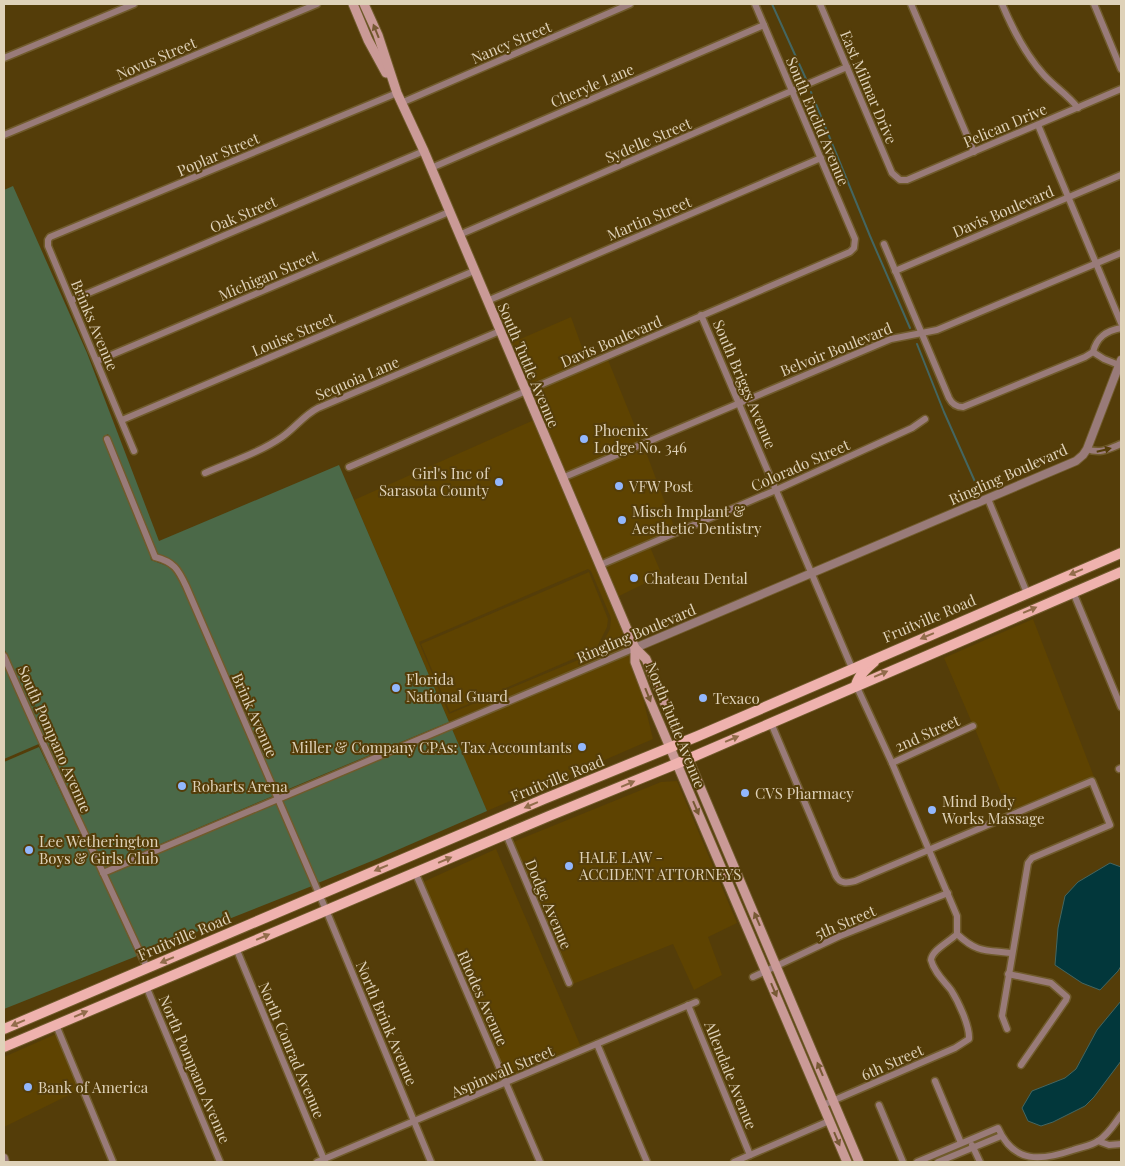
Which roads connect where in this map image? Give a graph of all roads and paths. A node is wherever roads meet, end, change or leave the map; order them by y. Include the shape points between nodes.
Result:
1 (134, 4) edge
2 (317, 4) edge
3 (352, 4) edge
4 (364, 4) edge
5 (630, 4) edge
6 (755, 4) edge
7 (820, 4) edge
8 (911, 4) edge
9 (1002, 4) edge
10 (1094, 4) edge
11 (764, 25) junction
12 (4, 58) edge
13 (848, 67) junction
14 (1121, 69) edge
15 (1121, 89) edge
16 (792, 91) junction
17 (397, 93) junction
18 (401, 103) junction
19 (1078, 108) junction
20 (1038, 125) junction
21 (4, 135) edge
22 (424, 151) junction
23 (974, 152) junction
24 (820, 158) junction
25 (431, 168) junction
26 (1121, 175) edge
27 (898, 179) joint
28 (1068, 197) junction
29 (449, 212) junction
30 (459, 235) junction
31 (49, 239) joint
32 (884, 244) dead end
33 (854, 248) joint
34 (1121, 253) edge
35 (1096, 264) junction
36 (474, 271) junction
37 (895, 271) junction
38 (72, 300) junction
39 (487, 301) junction
40 (701, 315) junction
41 (1121, 323) edge
42 (1121, 328) edge
43 (500, 331) junction
44 (922, 334) junction
45 (1093, 352) junction
46 (97, 362) junction
47 (1120, 362) edge
48 (526, 392) junction
49 (740, 403) junction
50 (924, 419) dead end
51 (122, 420) junction
52 (107, 439) dead end
53 (1121, 444) edge
54 (1087, 448) junction
55 (134, 451) dead end
56 (349, 467) dead end
57 (204, 473) dead end
58 (562, 478) junction
59 (776, 490) junction
60 (988, 499) junction
61 (1121, 553) edge
62 (600, 565) junction
63 (1121, 572) edge
64 (812, 574) junction
65 (1073, 592) junction
66 (1027, 593) junction
67 (635, 648) junction
68 (884, 654) junction
69 (4, 656) edge
70 (852, 668) junction
71 (856, 685) junction
72 (1121, 707) edge
73 (771, 723) junction
74 (973, 726) dead end
75 (681, 742) junction
76 (670, 747) junction
77 (688, 759) junction
78 (892, 763) junction
79 (677, 764) junction
80 (278, 798) junction
81 (506, 834) junction
82 (929, 849) junction
83 (415, 872) junction
84 (103, 873) junction
85 (948, 893) junction
86 (319, 894) junction
87 (326, 910) junction
88 (957, 934) junction
89 (236, 948) junction
90 (1011, 952) junction
91 (776, 967) junction
92 (147, 968) junction
93 (766, 972) junction
94 (1008, 974) junction
95 (753, 977) dead end
96 (569, 983) dead end
97 (146, 986) junction
98 (696, 1002) dead end
99 (688, 1005) junction
100 (56, 1025) junction
101 (4, 1029) edge
102 (1006, 1029) dead end
103 (597, 1044) junction
104 (4, 1047) edge
105 (1022, 1065) dead end
106 (935, 1081) dead end
107 (506, 1082) junction
108 (833, 1101) junction
109 (823, 1105) junction
110 (879, 1105) dead end
111 (1121, 1115) edge
112 (414, 1121) junction
113 (829, 1121) junction
114 (1002, 1136) junction
115 (970, 1140) junction
116 (1098, 1141) junction
117 (962, 1143) junction
118 (1121, 1144) edge
119 (973, 1147) junction
120 (750, 1155) junction
121 (4, 1158) edge
122 (322, 1161) edge
123 (6, 1162) edge
124 (112, 1162) edge
125 (220, 1162) edge
126 (431, 1162) edge
127 (540, 1162) edge
128 (647, 1162) edge
129 (734, 1162) edge
130 (846, 1162) edge
131 (859, 1162) edge
132 (903, 1162) edge
133 (917, 1162) edge
134 (938, 1162) edge
135 (980, 1162) edge

1 - 12 street
2 - 21 street, Novus Street
3 - 17 main road, South Tuttle Avenue
17 -> 4 main road, South Tuttle Avenue
5 - 18 street, Nancy Street
6 - 11 street, South Euclid Avenue
7 - 13 street, East Milmar Drive
8 - 23 street
9 - 19 street via 1033,62
10 - 14 street
11 - 16 street, South Euclid Avenue
11 - 25 street, Cheryle Lane
13 - 16 street, Sydelle Street
13 - 27 street, East Milmar Drive via 892,173
15 - 19 street, Pelican Drive
16 - 24 street, South Euclid Avenue
16 - 30 street, Sydelle Street
17 - 18 main road, South Tuttle Avenue
17 - 31 street, Poplar Street
18 - 22 main road, South Tuttle Avenue
19 - 20 street, Pelican Drive
20 - 23 street, Pelican Drive
20 - 28 street
22 - 25 main road, South Tuttle Avenue
22 - 38 street, Oak Street
23 - 27 street, Pelican Drive via 907,180
24 - 33 street, South Euclid Avenue via 855,239
24 - 39 street, Martin Street
25 - 29 main road, South Tuttle Avenue
26 - 28 street, Davis Boulevard
28 - 35 street
28 - 37 street, Davis Boulevard
29 - 30 main road, South Tuttle Avenue
29 - 46 street, Michigan Street
30 - 36 main road, South Tuttle Avenue
31 - 38 street, Brinks Avenue via 48,246
32 - 37 street
33 - 40 street, Davis Boulevard
34 - 35 street, Belvoir Boulevard
35 - 41 street
35 - 44 street, Belvoir Boulevard
36 - 39 main road, South Tuttle Avenue
36 - 51 street, Louise Street
37 - 44 street
38 - 46 street, Brinks Avenue
39 - 43 main road, South Tuttle Avenue
40 - 48 street, Davis Boulevard
40 - 49 street, South Briggs Avenue
42 - 45 street via 1104,334 1095,342
43 - 48 main road, South Tuttle Avenue
43 - 57 street, Sequoia Lane via 318,408 276,441
44 - 45 street via 949,398 963,407
44 - 49 street, Belvoir Boulevard via 891,338
45 - 47 street via 1104,359
46 - 51 street, Brinks Avenue
47 - 54 street, Ringling Boulevard
48 - 56 street, Davis Boulevard
48 - 58 main road, South Tuttle Avenue
49 - 58 street, Belvoir Boulevard
49 - 59 street, South Briggs Avenue
50 - 59 street, Colorado Street via 912,428
51 - 55 street, Brinks Avenue
52 - 80 street, Brink Avenue via 155,557 172,564 182,579
54 -> 53 street via 1104,452
54 - 60 street, Ringling Boulevard via 1076,461
58 - 62 main road, South Tuttle Avenue
59 - 62 street, Colorado Street
59 - 64 street, South Briggs Avenue
60 - 64 street, Ringling Boulevard
60 - 66 street
61 -> 66 main road, Fruitville Road
62 - 67 main road, South Tuttle Avenue
63 - 65 main road, Fruitville Road
64 - 67 street, Ringling Boulevard
64 - 70 street, South Briggs Avenue
71 -> 65 main road, Fruitville Road
65 - 72 street
66 -> 68 main road, Fruitville Road
67 - 75 main road, North Tuttle Avenue via 646,659
67 -> 76 main road, North Tuttle Avenue via 635,662
67 - 80 street, Ringling Boulevard
68 - 70 main road, Fruitville Road
68 - 71 main road via 865,669
69 - 84 street, South Pompano Avenue
70 - 75 main road, Fruitville Road
71 - 73 main road, Fruitville Road
71 - 78 street
77 -> 73 main road, Fruitville Road
73 - 82 street via 838,878 843,882 855,881
74 - 78 street, 2nd Street
75 - 76 main road, Fruitville Road
75 - 77 main road, North Tuttle Avenue
76 - 79 main road, North Tuttle Avenue
76 -> 86 main road, Fruitville Road
77 - 79 main road, Fruitville Road
91 -> 77 main road, North Tuttle Avenue
78 - 82 street
81 -> 79 main road, Fruitville Road
79 -> 93 main road, North Tuttle Avenue
80 - 84 street, Ringling Boulevard
80 - 86 street, Brink Avenue
83 -> 81 main road, Fruitville Road
81 - 96 street, Dodge Avenue
82 - 85 street
82 - 90 street via 1092,781 1110,825 1029,860
83 - 87 main road, Fruitville Road
83 - 107 street, Rhodes Avenue
84 - 92 street, South Pompano Avenue
85 - 88 street via 958,916
85 - 91 street, 5th Street via 840,936
86 - 87 street, North Brink Avenue
86 -> 92 main road, Fruitville Road
89 -> 87 main road, Fruitville Road
87 - 112 street, North Brink Avenue
88 - 90 street via 978,949
88 - 108 street, 6th Street via 935,951 931,960 956,999 970,1038 955,1048
89 - 97 main road, Fruitville Road
89 - 122 street, North Conrad Avenue
90 - 94 street
91 - 93 street, 5th Street
108 -> 91 main road, North Tuttle Avenue
92 -> 101 main road, Fruitville Road
93 - 95 street, 5th Street
93 -> 109 main road, North Tuttle Avenue
94 - 102 street via 1002,1016
94 - 105 street via 1051,983 1067,997
100 -> 97 main road, Fruitville Road
97 - 125 street, North Pompano Avenue
98 - 99 street, Aspinwall Street
99 - 103 street, Aspinwall Street
99 - 120 street, Allendale Avenue
100 - 104 main road, Fruitville Road
100 - 124 street
103 - 107 street, Aspinwall Street
103 - 128 street
106 - 117 street
107 - 112 street, Aspinwall Street
107 - 127 street, Rhodes Avenue
108 - 109 street, 6th Street
108 - 131 main road, North Tuttle Avenue
109 - 113 main road, North Tuttle Avenue
110 - 132 street
111 - 116 street
112 - 122 street, Aspinwall Street
112 - 126 street, North Brink Avenue
113 - 120 street
113 -> 130 main road, North Tuttle Avenue
114 - 115 street via 998,1128
114 - 116 street via 1017,1151 1036,1158 1052,1157
114 - 119 street
115 - 117 street
115 - 119 street
116 - 118 street
117 - 133 street
119 - 134 street
119 - 135 street
120 - 129 street
121 - 123 street

